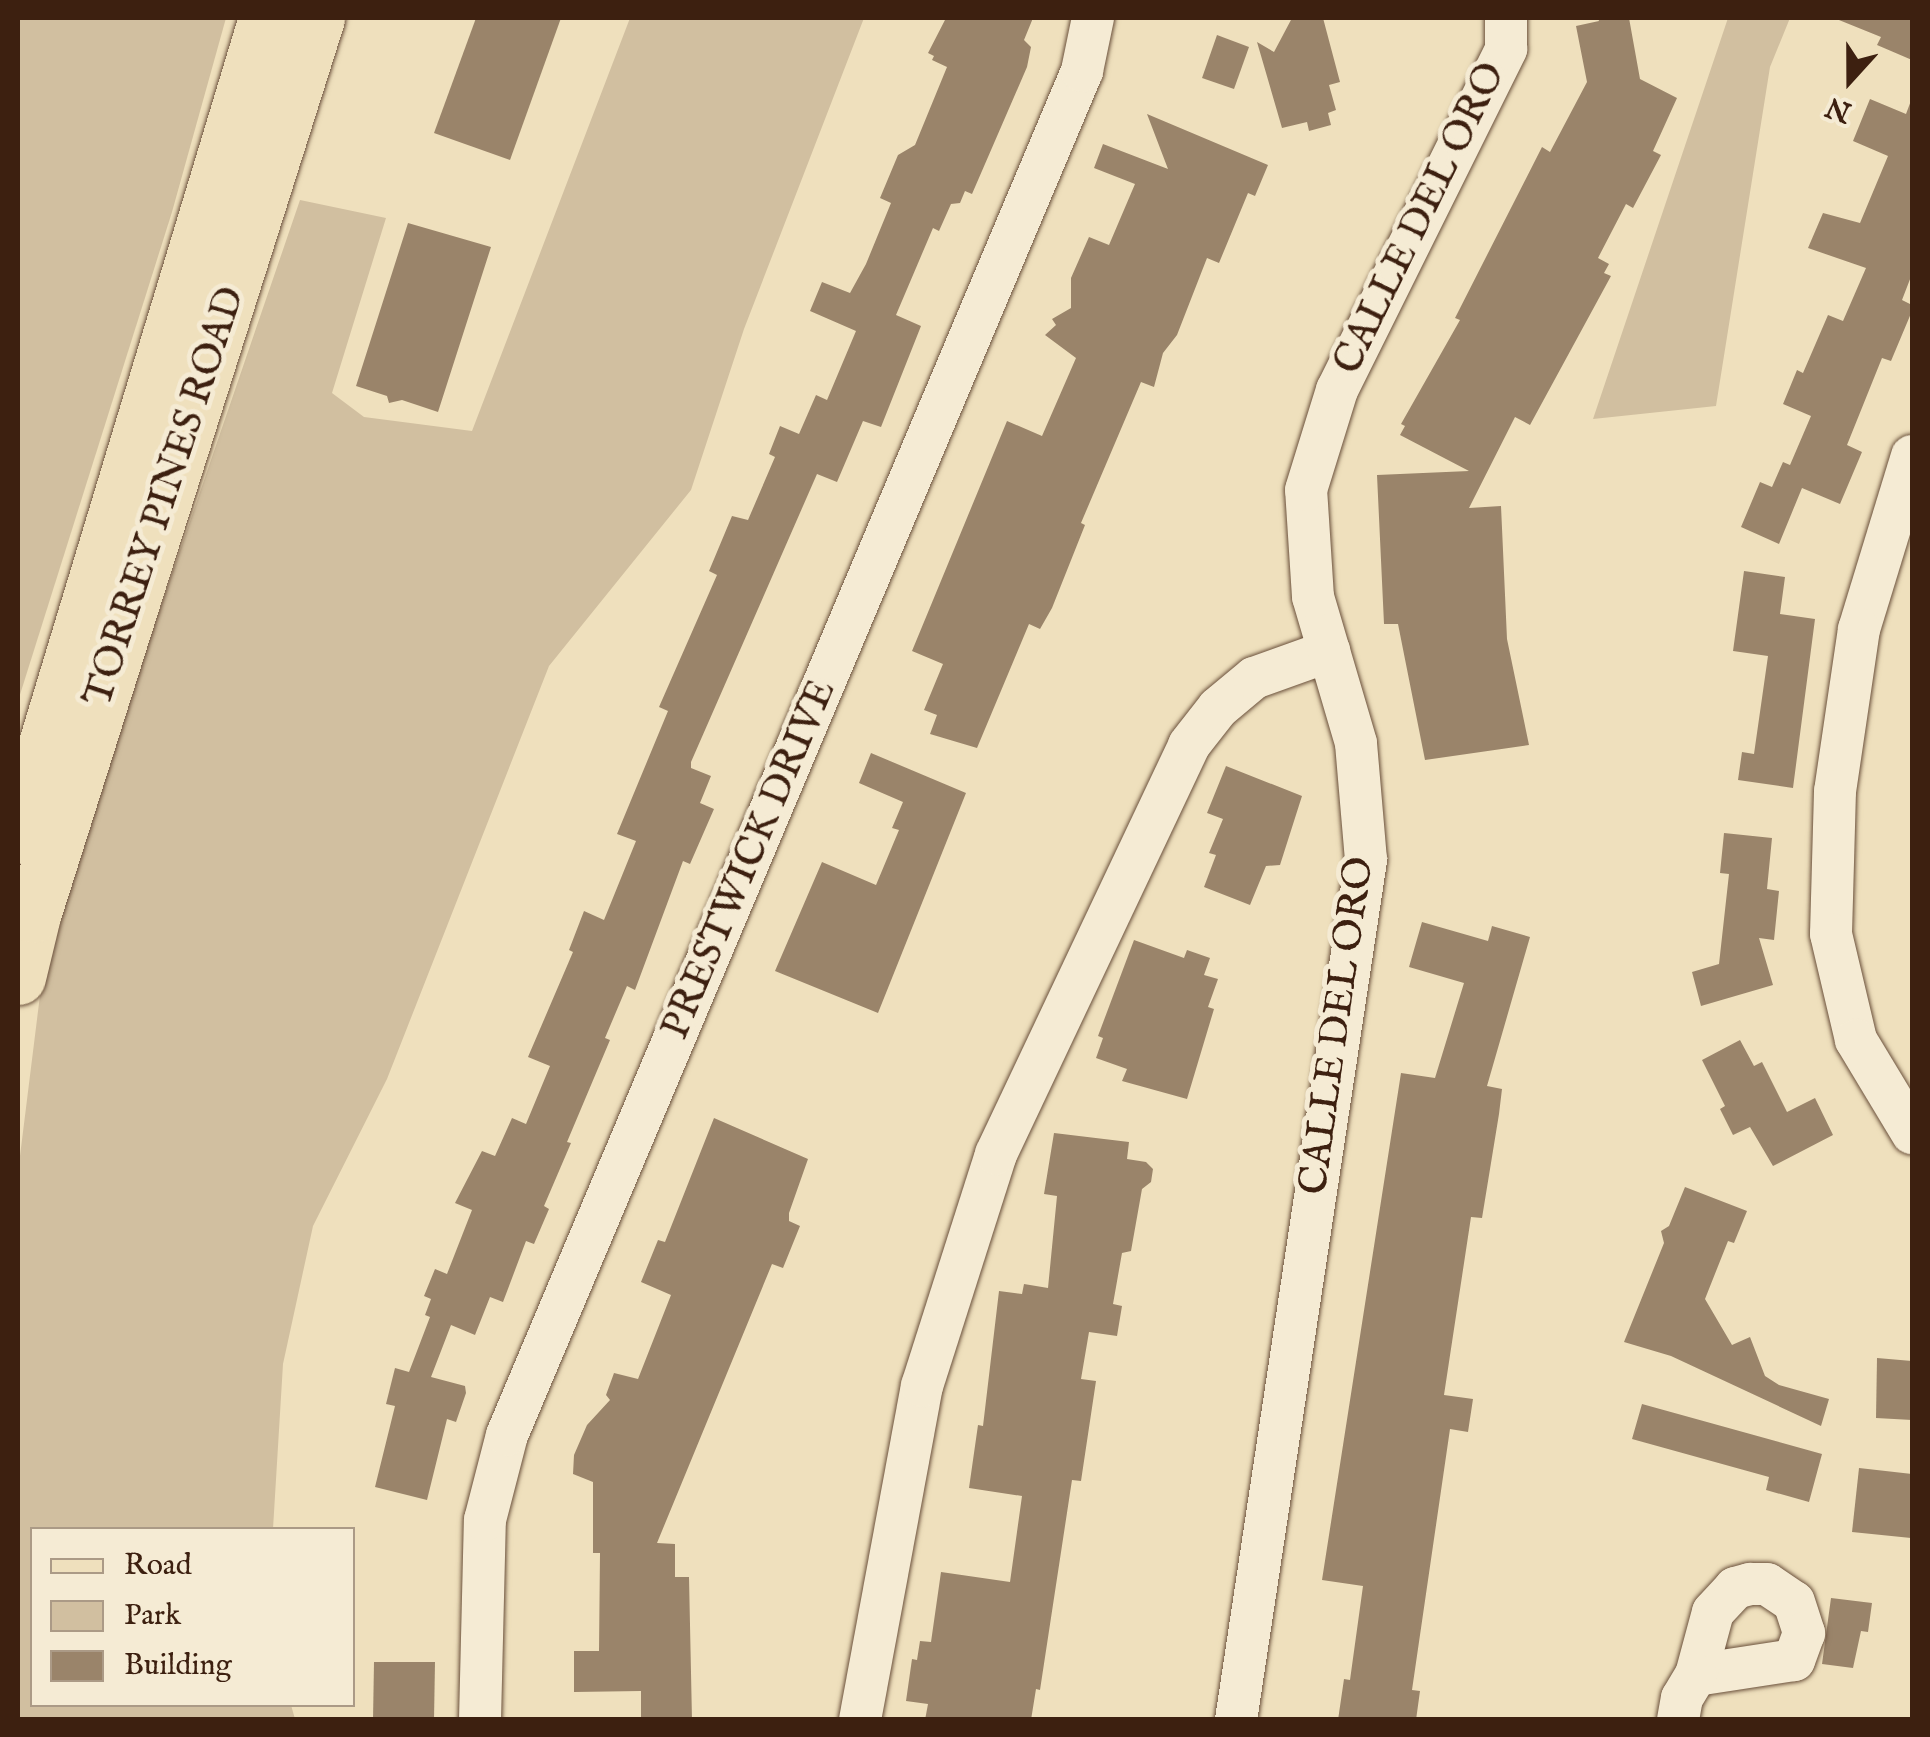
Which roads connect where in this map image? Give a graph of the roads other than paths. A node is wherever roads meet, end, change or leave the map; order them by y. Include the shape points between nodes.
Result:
1 (266, 18) edge
2 (317, 18) edge
3 (1093, 18) edge
4 (1506, 18) edge
5 (1912, 456) edge
6 (1329, 652) junction
7 (18, 836) edge
8 (18, 977) edge
9 (1912, 1133) edge
10 (1696, 1675) dead end
11 (480, 1720) edge
12 (860, 1720) edge
13 (1236, 1720) edge
14 (1678, 1720) edge

1 - 7 main road, TORREY PINES ROAD
2 - 8 main road, TORREY PINES ROAD
3 - 11 street, PRESTWICK DRIVE via 1075,89 507,1435 485,1520
4 - 6 street, CALLE DEL ORO via 1506,48 1337,390 1306,490 1312,596
5 - 9 street via 1859,630 1835,791 1832,934 1856,1040
6 - 12 street via 1254,678 1189,745 996,1154 922,1386
6 - 13 street, CALLE DEL ORO via 1356,743 1366,860
10 - 14 street

